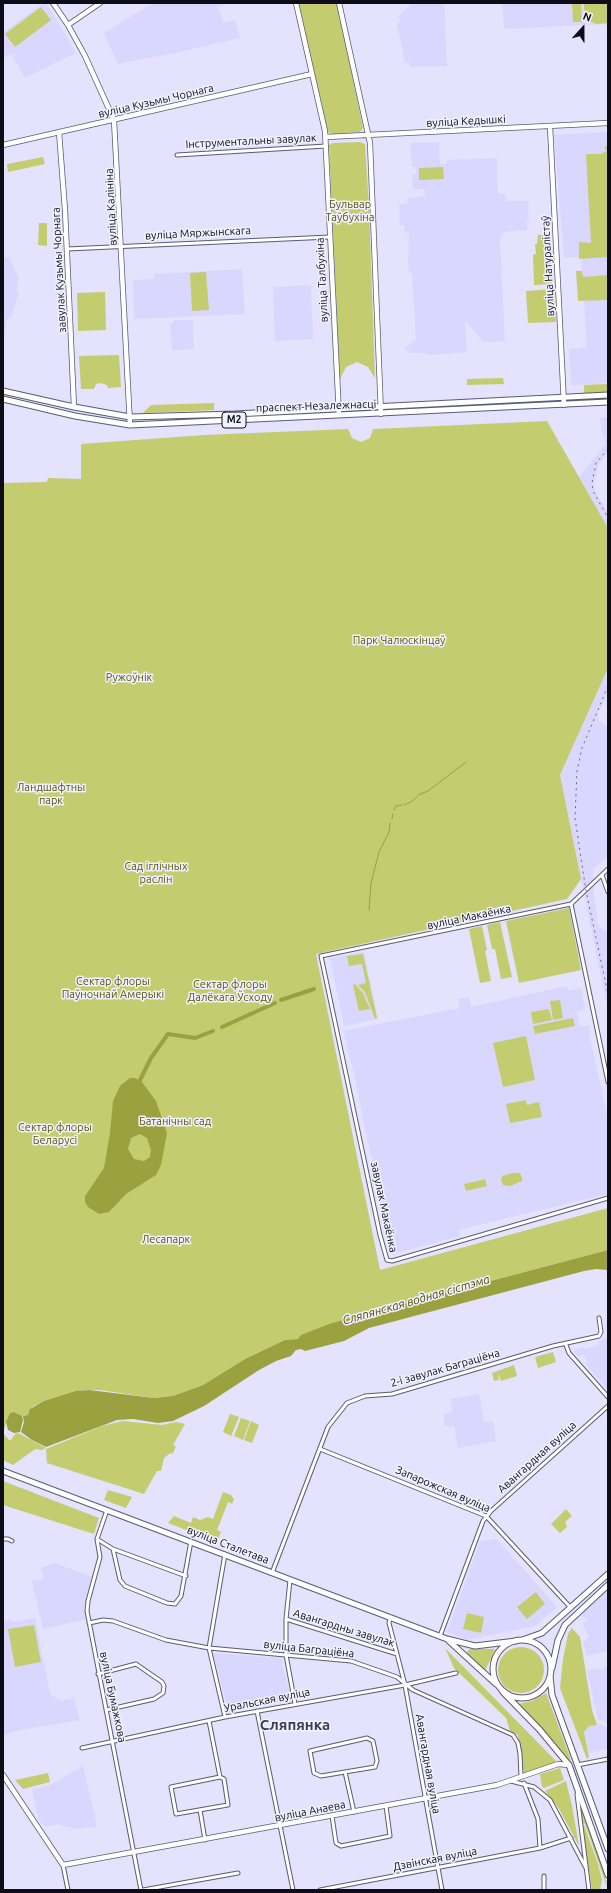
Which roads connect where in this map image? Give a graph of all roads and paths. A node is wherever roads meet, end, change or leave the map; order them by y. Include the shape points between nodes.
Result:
1 (53, 3) edge
2 (100, 3) edge
3 (296, 3) edge
4 (339, 3) edge
5 (68, 25) junction
6 (312, 74) junction
7 (114, 120) junction
8 (608, 123) edge
9 (550, 126) junction
10 (59, 132) junction
11 (368, 134) junction
12 (326, 138) junction
13 (3, 145) edge
14 (326, 146) junction
15 (177, 155) dead end
16 (330, 237) junction
17 (122, 246) junction
18 (67, 249) junction
19 (3, 391) edge
20 (608, 395) edge
21 (564, 397) junction
22 (3, 399) edge
23 (608, 402) edge
24 (564, 404) junction
25 (381, 406) junction
26 (74, 407) junction
27 (338, 409) junction
28 (381, 414) junction
29 (339, 415) junction
30 (130, 417) junction
31 (130, 425) junction
32 (608, 869) edge
33 (602, 875) junction
34 (608, 892) edge
35 (571, 904) junction
36 (321, 956) joint
37 (608, 1082) edge
38 (608, 1198) edge
39 (599, 1318) dead end
40 (566, 1345) junction
41 (608, 1397) edge
42 (608, 1406) edge
43 (320, 1449) junction
44 (3, 1471) edge
45 (107, 1510) junction
46 (486, 1516) junction
47 (3, 1539) edge
48 (97, 1539) junction
49 (12, 1541) dead end
50 (192, 1541) junction
51 (113, 1549) junction
52 (225, 1554) junction
53 (272, 1572) junction
54 (608, 1574) edge
55 (186, 1576) junction
56 (290, 1580) junction
57 (608, 1585) edge
58 (571, 1608) junction
59 (390, 1618) junction
60 (286, 1619) junction
61 (89, 1623) junction
62 (440, 1636) junction
63 (447, 1639) junction
64 (518, 1641) junction
65 (210, 1648) junction
66 (397, 1654) junction
67 (286, 1655) junction
68 (456, 1673) dead end
69 (98, 1674) junction
70 (550, 1674) junction
71 (405, 1684) junction
72 (499, 1687) junction
73 (503, 1692) junction
74 (295, 1704) junction
75 (106, 1710) junction
76 (257, 1711) junction
77 (225, 1717) junction
78 (208, 1720) junction
79 (112, 1740) junction
80 (82, 1748) dead end
81 (560, 1753) junction
82 (608, 1759) edge
83 (558, 1764) junction
84 (569, 1765) junction
85 (577, 1765) junction
86 (345, 1772) junction
87 (3, 1775) edge
88 (220, 1777) junction
89 (521, 1777) junction
90 (511, 1781) junction
91 (524, 1783) junction
92 (577, 1785) junction
93 (425, 1798) junction
94 (386, 1806) junction
95 (200, 1810) junction
96 (354, 1812) junction
97 (332, 1816) junction
98 (281, 1825) junction
99 (571, 1838) junction
100 (205, 1840) junction
101 (540, 1848) junction
102 (608, 1849) edge
103 (135, 1853) junction
104 (63, 1865) junction
105 (437, 1868) junction
106 (586, 1868) junction
107 (238, 1873) dead end
108 (608, 1875) edge
109 (544, 1876) dead end
110 (68, 1890) edge
111 (142, 1890) edge
112 (293, 1890) edge
113 (320, 1890) edge
114 (442, 1890) edge
115 (544, 1890) edge
116 (589, 1890) edge

1 - 5 main road, вуліца Калініна
2 - 5 main road
3 - 6 main road, вуліца Талбухіна
4 - 11 main road
5 - 7 main road, вуліца Калініна
6 - 7 main road, вуліца Кузьмы Чорнага
6 - 12 main road, вуліца Талбухіна
7 - 10 main road, вуліца Кузьмы Чорнага
7 - 17 main road, вуліца Калініна
8 - 9 main road, вуліца Кедышкі
9 - 11 main road, вуліца Кедышкі
9 - 21 main road, вуліца Натуралістаў
10 - 13 main road, вуліца Кузьмы Чорнага
10 - 18 main road, завулак Кузьмы Чорнага
11 - 12 main road, вуліца Кедышкі
11 - 25 main road
12 - 14 main road, вуліца Талбухіна
14 - 15 street, Інструментальны завулак
14 - 16 main road, вуліца Талбухіна
16 - 17 street, вуліца Мяржынскага
16 - 27 main road, вуліца Талбухіна
17 - 18 street, вуліца Мяржынскага
17 - 30 main road, вуліца Калініна
18 - 26 main road, завулак Кузьмы Чорнага
19 - 26 main road, праспект Незалежнасці / М2
20 - 21 main road, праспект Незалежнасці / М2
21 - 24 main road, вуліца Натуралістаў
21 - 25 main road, праспект Незалежнасці / М2
22 - 31 main road, праспект Незалежнасці / М2 via 75,416
23 - 24 main road, праспект Незалежнасці / М2
24 - 28 main road, праспект Незалежнасці / М2
25 - 27 main road, праспект Незалежнасці / М2
25 - 28 main road
26 - 30 main road, праспект Незалежнасці / М2
27 - 29 main road, вуліца Талбухіна
27 - 30 main road, праспект Незалежнасці / М2
28 - 29 main road, праспект Незалежнасці / М2
29 - 31 main road, праспект Незалежнасці / М2
30 - 31 main road, вуліца Калініна
32 - 33 street
33 - 34 street
33 - 35 street
35 - 36 street, вуліца Макаёнка
35 - 37 street
36 - 38 street, завулак Макаёнка via 387,1260
39 - 40 street, 2-і завулак Баграціёна via 599,1336
40 - 41 street via 569,1353
40 - 43 street, 2-і завулак Баграціёна via 553,1346 392,1394 365,1396 347,1403 328,1428
42 - 46 street, Авангардная вуліца
43 - 46 street, Запарожская вуліца
43 - 53 street, 2-і завулак Баграціёна
44 - 45 main road, вуліца Сталетава
45 - 48 street, вуліца Бумажкова
45 - 50 main road, вуліца Сталетава
46 - 58 street, Запарожская вуліца
46 - 62 street, Авангардная вуліца
47 - 49 street
48 - 51 street
48 - 61 street, вуліца Бумажкова via 100,1557 88,1601
50 - 52 main road, вуліца Сталетава
50 - 55 street
51 - 55 street
51 - 55 street via 121,1583 131,1590 175,1604 180,1600
52 - 53 main road, вуліца Сталетава
52 - 65 street
53 - 56 main road, вуліца Сталетава
54 - 58 main road
56 - 59 main road, вуліца Сталетава
56 - 60 street
57 - 70 main road via 565,1625 558,1640
58 - 64 main road via 540,1635
59 - 62 main road, вуліца Сталетава
59 - 66 street, Авангардная вуліца
60 - 66 street, Авангардны завулак
60 - 67 street
61 - 65 street, вуліца Баграціёна via 113,1621 166,1640
61 - 69 street, вуліца Бумажкова
62 - 63 main road, вуліца Сталетава
63 - 64 main road via 475,1646
63 - 72 main road
64 - 70 main road via 532,1643 543,1650 549,1660
64 - 72 main road via 503,1647 495,1659 494,1674
65 - 67 street, вуліца Баграціёна
65 - 77 street
66 - 71 street, Авангардная вуліца
67 - 71 street, вуліца Баграціёна via 351,1661 397,1677
67 - 74 street
68 - 71 street, Уральская вуліца
69 - 75 street, вуліца Бумажкова
69 - 75 street via 136,1664 164,1686 163,1693 154,1699
70 - 73 main road via 545,1686 531,1696 519,1698
70 - 85 main road via 552,1695
71 - 74 street, Уральская вуліца
71 - 89 street, вуліца Баграціёна via 515,1737 520,1754
71 - 93 street, Авангардная вуліца
72 - 73 main road
73 - 81 main road
74 - 76 street, Уральская вуліца
75 - 79 street, вуліца Бумажкова
76 - 77 street, Уральская вуліца
76 - 98 street
77 - 78 street, Уральская вуліца
78 - 79 street, Уральская вуліца
78 - 88 street
79 - 80 street, Уральская вуліца
79 - 103 street, вуліца Бумажкова
81 - 83 main road
81 - 84 main road
82 - 85 street
83 - 84 main road, вуліца Анаева
83 - 89 main road, вуліца Анаева
84 - 92 main road
85 - 102 main road
86 - 86 street via 375,1767 372,1739 310,1751 316,1775
86 - 96 street
87 - 104 main road
88 - 95 street via 224,1778 228,1805
88 - 95 street via 171,1787 176,1814
89 - 90 main road, вуліца Анаева
90 - 91 street
90 - 93 main road, вуліца Анаева
91 - 99 street via 539,1790 550,1800
91 - 101 street via 538,1819
92 - 106 street
92 - 108 main road
93 - 94 main road, вуліца Анаева
93 - 105 street, Авангардная вуліца
94 - 96 main road, вуліца Анаева
94 - 97 street via 390,1836 341,1846 336,1843
95 - 100 street
96 - 97 main road, вуліца Анаева
97 - 98 main road, вуліца Анаева
98 - 100 main road, вуліца Анаева
98 - 112 street
99 - 101 street, Дзвінская вуліца
99 - 106 street
100 - 103 main road, вуліца Анаева
101 - 105 street, Дзвінская вуліца
103 - 104 main road, вуліца Анаева
103 - 111 street, вуліца Бумажкова
104 - 110 street
105 - 113 street, Дзвінская вуліца
105 - 114 street, Авангардная вуліца
106 - 116 street
107 - 111 street
109 - 115 street

